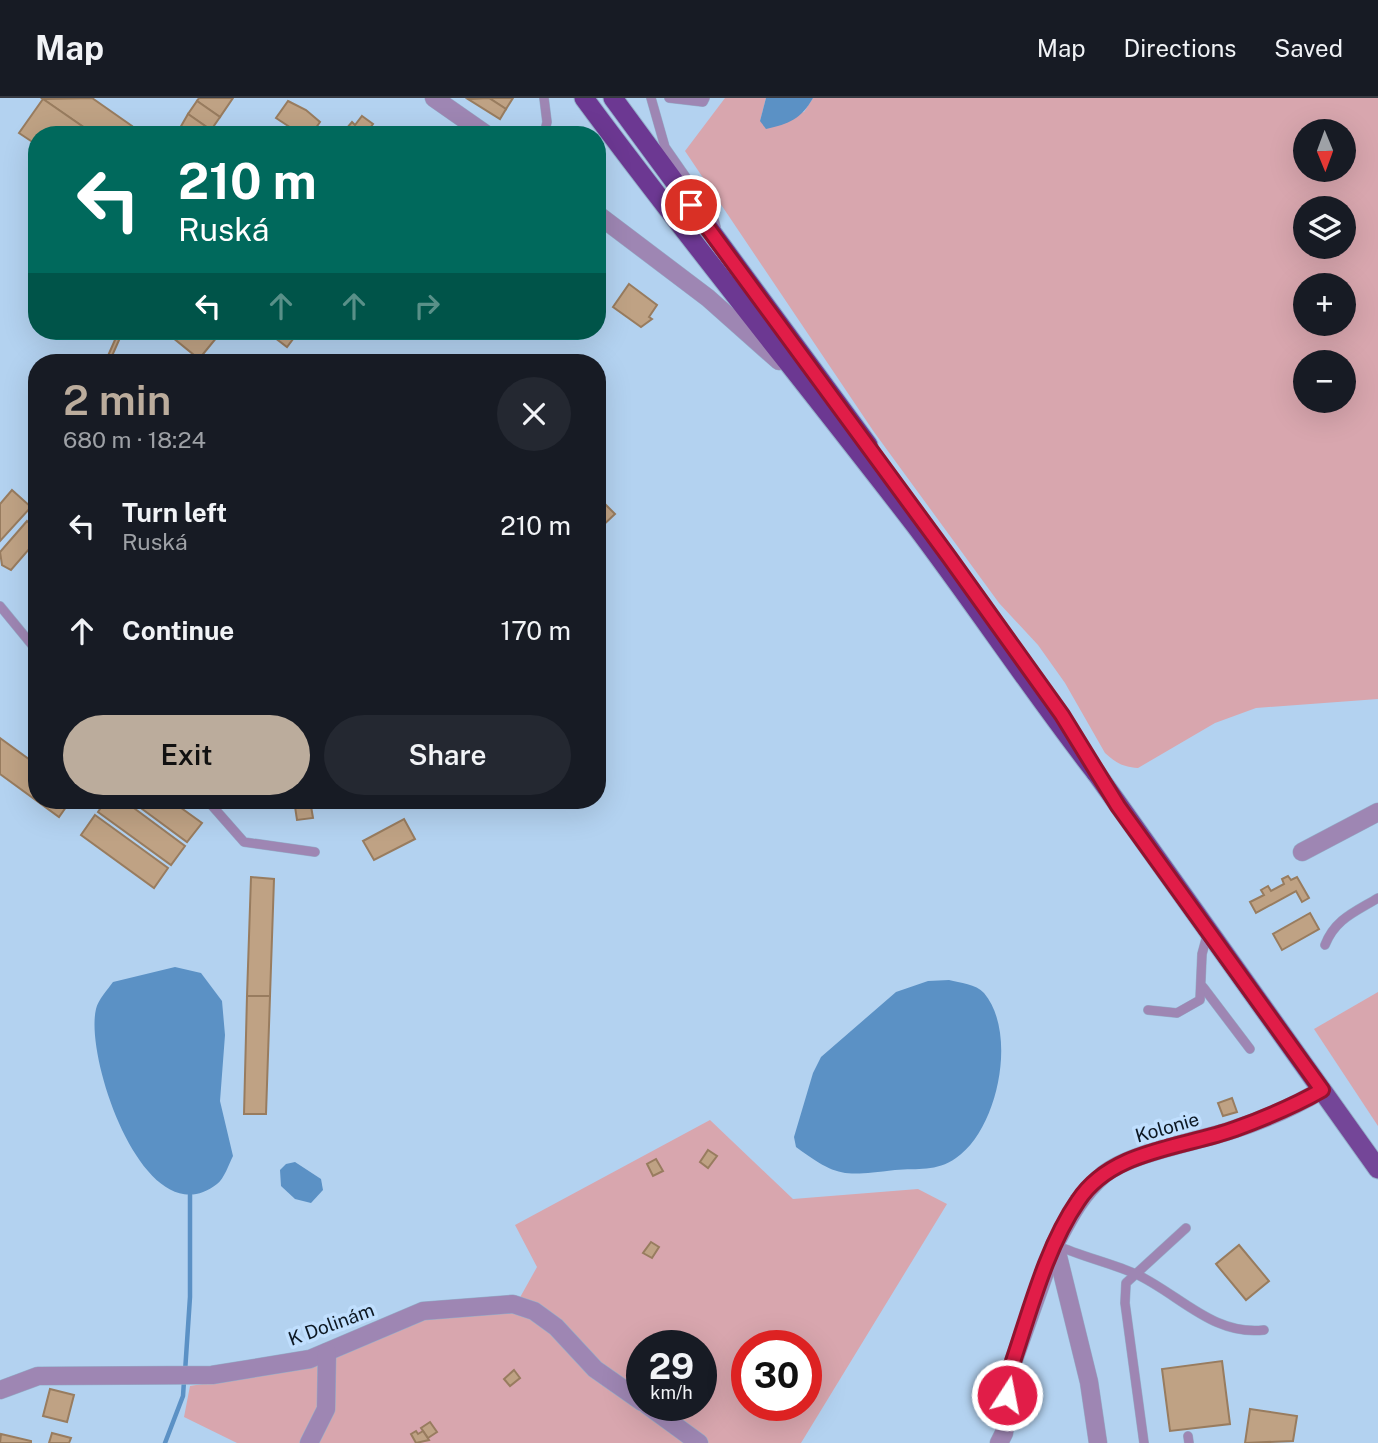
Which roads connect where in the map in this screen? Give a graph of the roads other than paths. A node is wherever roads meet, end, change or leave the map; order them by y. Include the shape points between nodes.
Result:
1 (434, 98) edge
2 (544, 98) edge
3 (584, 98) edge
4 (613, 98) edge
5 (650, 98) edge
6 (669, 98) edge
7 (705, 98) edge
8 (474, 126) edge
9 (546, 126) edge
10 (605, 126) edge
11 (606, 127) edge
12 (606, 221) edge
13 (722, 248) junction
14 (805, 387) junction
15 (0, 606) edge
16 (28, 640) edge
17 (1096, 773) junction
18 (215, 809) edge
19 (1378, 812) edge
20 (315, 852) dead end
21 (1302, 852) dead end
22 (1378, 898) edge
23 (1209, 931) junction
24 (1325, 945) dead end
25 (1203, 988) junction
26 (1148, 1010) dead end
27 (1250, 1048) dead end
28 (1322, 1090) junction
29 (1378, 1169) edge
30 (1186, 1228) dead end
31 (1055, 1244) junction
32 (1137, 1275) junction
33 (1264, 1330) dead end
34 (327, 1352) junction
35 (0, 1390) edge
36 (626, 1390) edge
37 (669, 1421) edge
38 (309, 1443) edge
39 (699, 1443) edge
40 (999, 1443) edge
41 (1098, 1443) edge
42 (1144, 1443) edge

1 - 8 street
2 - 9 lane
3 - 10 highway
4 - 13 highway
5 - 13 lane via 665,147 713,216
6 - 7 lane via 685,102 703,102
11 - 14 highway
12 - 14 street via 708,298
13 - 17 highway via 1056,707
14 - 17 highway via 934,551
15 - 16 lane
17 - 23 main road
18 - 20 lane via 244,842
19 - 21 street
22 - 24 lane via 1342,918
23 - 25 lane via 1202,954
23 - 28 main road
25 - 26 lane via 1200,1000 1184,1010 1170,1014
25 - 27 lane
28 - 29 main road
28 - 31 street, Kolonie via 1233,1130 1132,1159 1105,1173 1078,1199
30 - 32 lane
31 - 32 lane
31 - 40 street, Kolonie via 1007,1379 1007,1411
31 - 41 street via 1089,1382
32 - 33 lane via 1219,1325 1245,1332
32 - 42 lane via 1126,1283 1125,1303
34 - 35 street, K Dolinám via 310,1359 212,1375 38,1376
34 - 36 street, K Dolinám via 423,1311 513,1304 545,1319 595,1368
34 - 38 street via 326,1409
37 - 39 street

